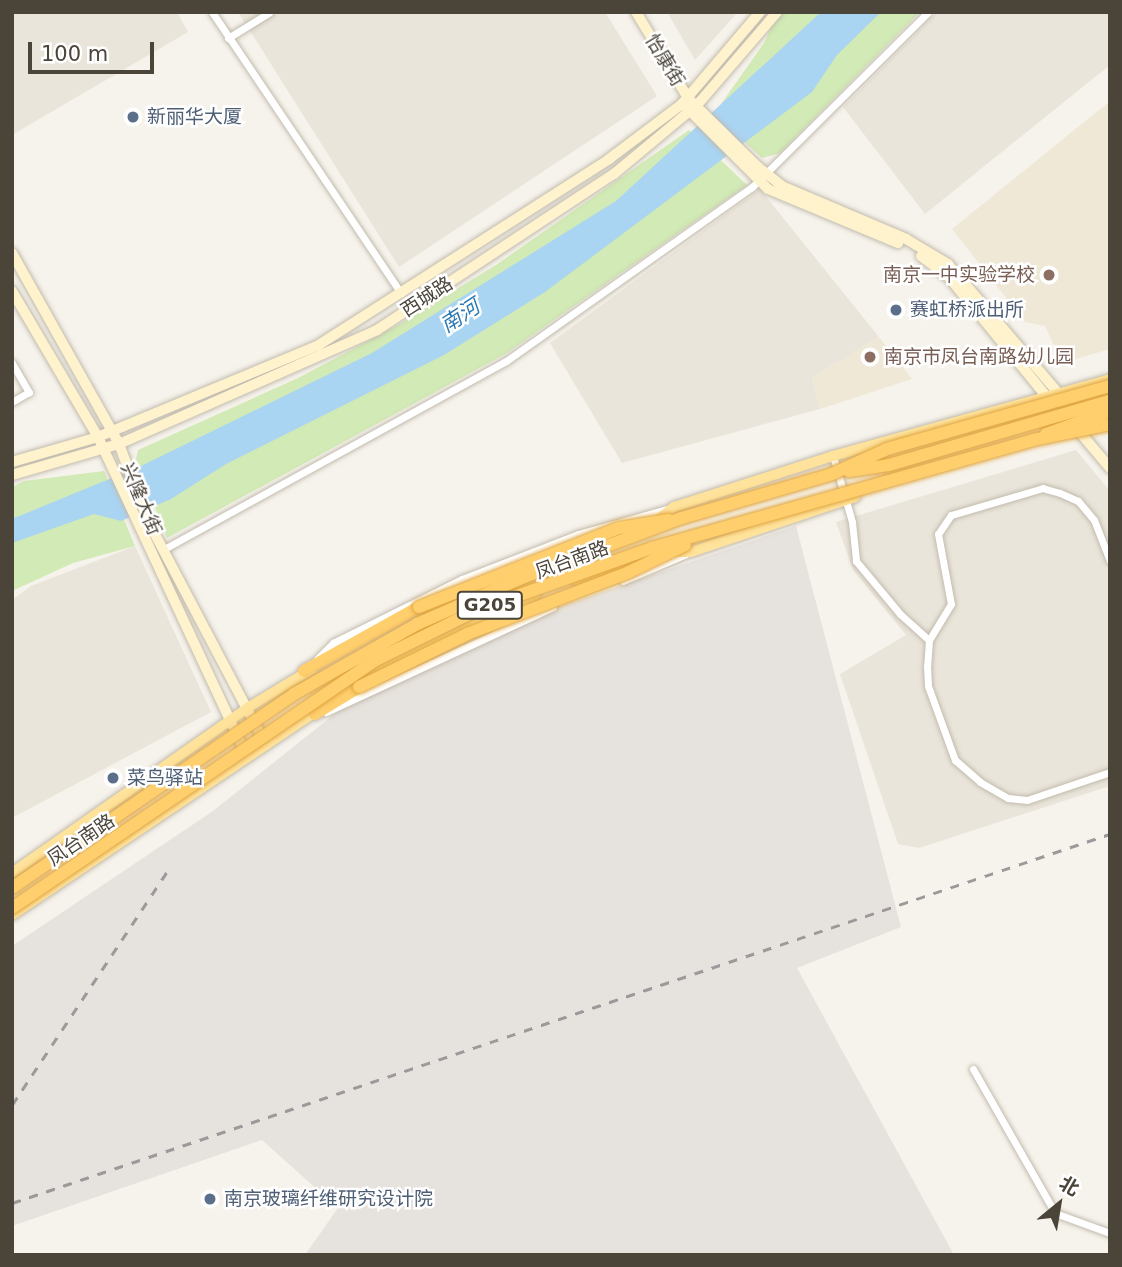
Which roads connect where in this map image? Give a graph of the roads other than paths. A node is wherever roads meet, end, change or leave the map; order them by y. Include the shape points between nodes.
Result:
1 (212, 12) edge
2 (271, 12) edge
3 (636, 12) edge
4 (760, 12) edge
5 (777, 12) edge
6 (928, 12) edge
7 (228, 38) junction
8 (693, 107) junction
9 (763, 177) junction
10 (12, 253) edge
11 (12, 290) edge
12 (402, 294) junction
13 (12, 363) edge
14 (1110, 379) edge
15 (1110, 386) edge
16 (1059, 394) junction
17 (1047, 397) junction
18 (1110, 401) edge
19 (12, 402) edge
20 (1110, 411) edge
21 (1110, 423) edge
22 (1078, 430) junction
23 (110, 432) junction
24 (98, 437) junction
25 (1032, 440) junction
26 (118, 444) junction
27 (102, 449) junction
28 (34, 454) junction
29 (833, 456) junction
30 (12, 462) edge
31 (37, 467) junction
32 (1110, 468) edge
33 (831, 474) junction
34 (12, 475) edge
35 (846, 499) junction
36 (678, 512) junction
37 (143, 524) junction
38 (698, 538) junction
39 (164, 549) junction
40 (691, 552) junction
41 (1110, 561) edge
42 (929, 640) junction
43 (304, 671) junction
44 (249, 707) junction
45 (315, 714) junction
46 (232, 720) junction
47 (267, 747) junction
48 (248, 761) junction
49 (1110, 772) edge
50 (12, 873) edge
51 (12, 888) edge
52 (37, 901) junction
53 (12, 908) edge
54 (12, 915) edge
55 (12, 923) edge
56 (973, 1069) dead end
57 (1110, 1233) edge

1 - 7 street
2 - 7 street
3 - 8 main road, 怡康街
4 - 8 main road, 西城路
5 - 8 main road, 西城路
6 - 9 street
7 - 12 street
8 - 9 main road, 怡康街
8 - 12 main road, 西城路
8 - 26 main road, 西城路 via 614,174 376,330
9 - 16 main road via 905,239 948,264
9 - 17 main road via 804,206 904,246 929,261 948,276
9 - 39 street via 506,361
10 - 23 main road, 兴隆大街
11 - 24 main road, 兴隆大街
12 - 23 main road, 西城路 via 317,346
13 - 19 street via 29,392
14 - 16 main road, 凤台南路
15 - 33 highway, 凤台南路 / G205, bridge via 887,449
16 - 17 main road, 凤台南路
16 - 22 main road
17 - 29 main road, 凤台南路
18 - 33 highway, bridge via 890,465
20 - 25 highway, bridge
21 - 22 main road, 凤台南路
21 - 25 highway, bridge
22 - 32 main road
22 - 35 main road, 凤台南路
23 - 24 main road, 西城路
23 - 26 main road, 兴隆大街
24 - 27 main road, 兴隆大街
24 - 28 main road, 西城路
25 - 38 highway, 凤台南路 / G205, bridge
26 - 27 main road, 西城路
26 - 37 main road, 兴隆大街
27 - 31 main road, 西城路
27 - 37 main road, 兴隆大街
28 - 30 main road, 西城路
28 - 31 main road via 41,458
29 - 35 street
29 - 36 main road, 凤台南路
31 - 34 main road, 西城路
33 - 36 highway, 凤台南路 / G205, bridge
35 - 40 main road, 凤台南路
35 - 42 street via 856,561 900,614
36 - 43 main road, 凤台南路 via 650,526 473,587 327,664
36 - 43 highway, bridge via 619,528 419,607
36 - 51 highway, 凤台南路 / G205, bridge via 469,601 322,676
37 - 39 main road, 兴隆大街
37 - 46 main road, 兴隆大街
38 - 45 highway, bridge via 629,572 479,629 359,687
38 - 53 highway, 凤台南路 / G205, bridge via 652,548 534,588 422,635 363,668
39 - 44 main road, 兴隆大街
40 - 45 street via 459,648 342,708
40 - 45 main road, 凤台南路 via 658,552 473,622 329,698
41 - 42 street via 1094,520 1078,501 1060,493 1042,488 959,511 943,522 938,534 951,604
42 - 49 street via 929,686 962,769 1016,800
43 - 44 main road, 凤台南路
44 - 46 main road, 凤台南路
44 - 47 main road, 兴隆大街
45 - 47 main road, 凤台南路
46 - 48 main road, 兴隆大街
46 - 50 main road, 凤台南路
47 - 48 main road, 凤台南路
48 - 52 main road, 凤台南路
52 - 54 main road, 凤台南路
52 - 55 main road, 凤台南路
56 - 57 street via 1055,1213

